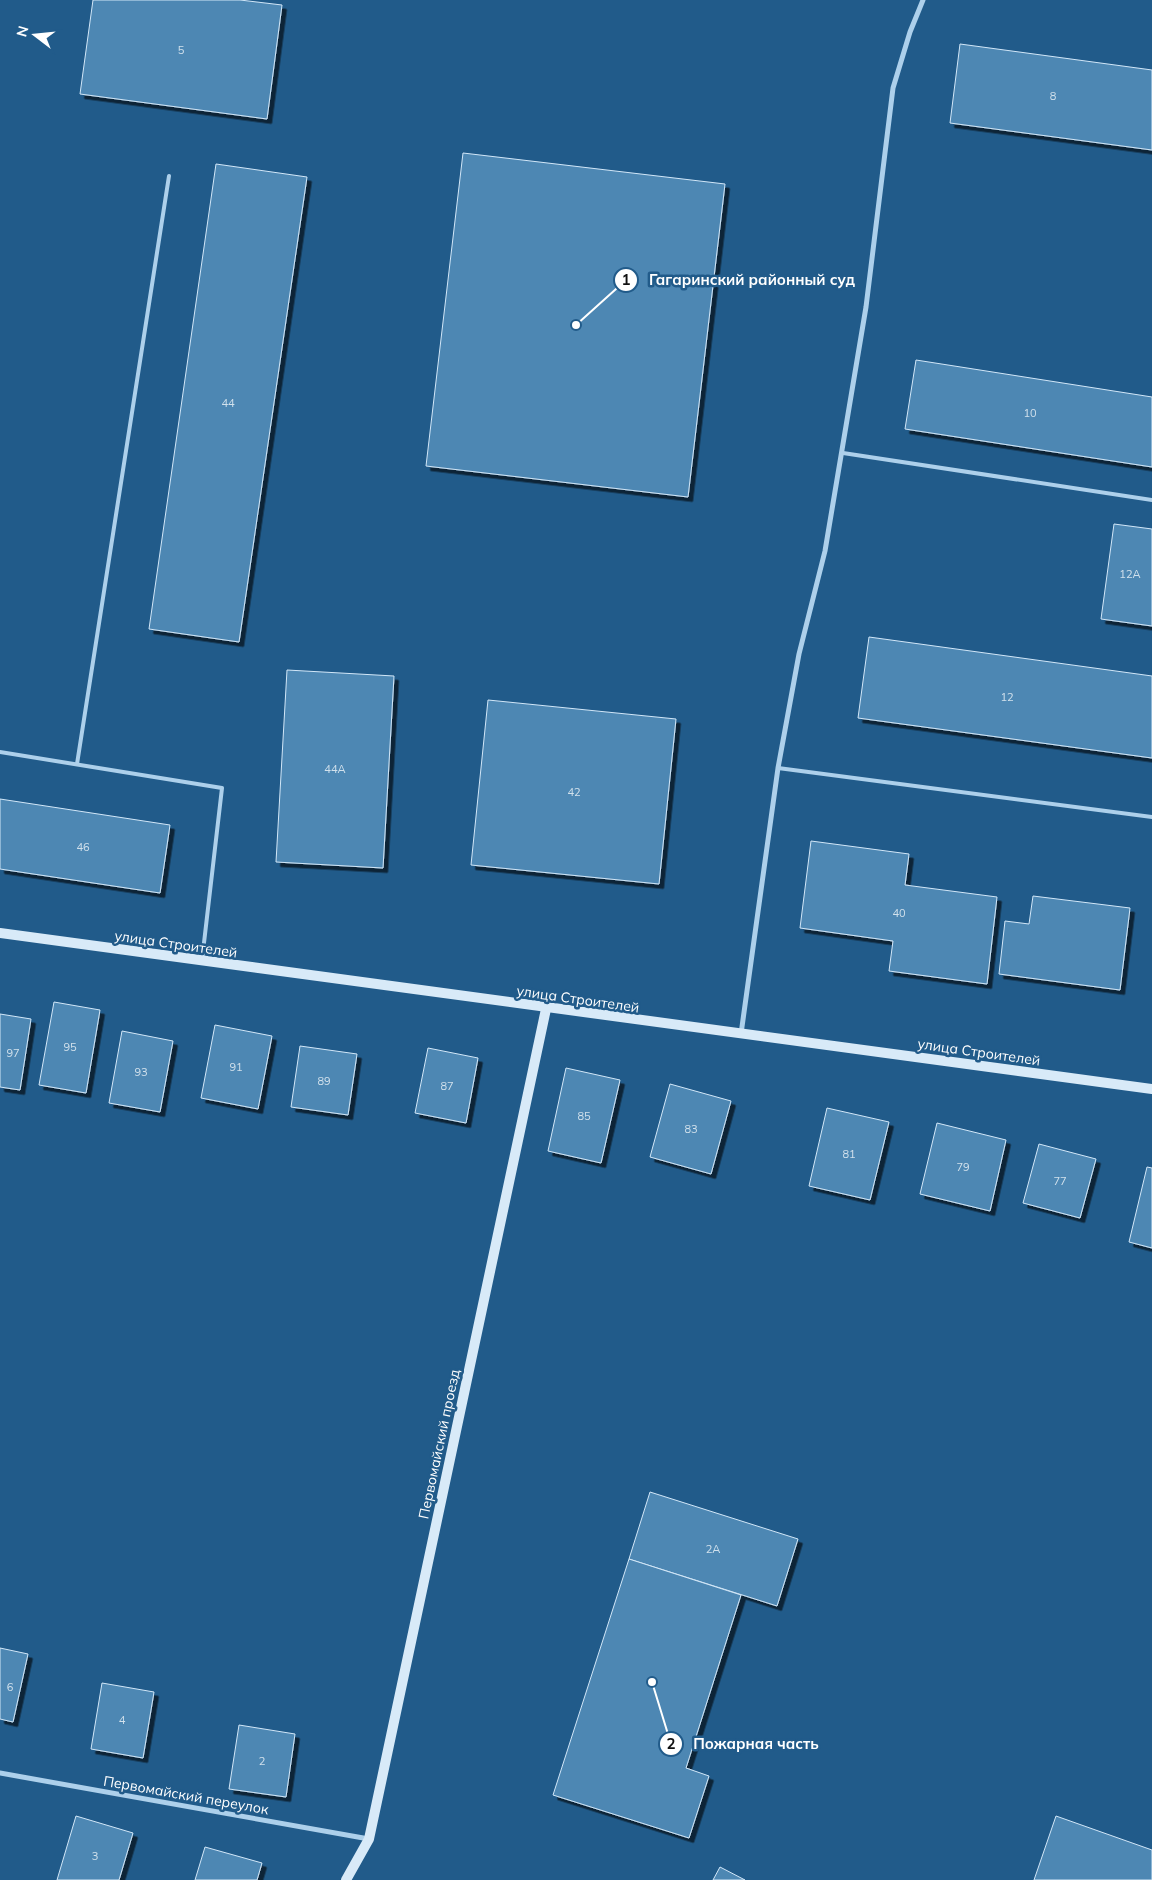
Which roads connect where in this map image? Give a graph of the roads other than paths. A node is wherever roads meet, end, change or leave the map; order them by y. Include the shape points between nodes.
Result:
1 (923, 0) edge
2 (169, 176) dead end
3 (842, 453) junction
4 (1152, 500) edge
5 (0, 752) edge
6 (77, 764) junction
7 (778, 768) junction
8 (1152, 817) edge
9 (0, 933) edge
10 (202, 961) junction
11 (546, 1009) junction
12 (741, 1034) junction
13 (1152, 1089) edge
14 (0, 1773) edge
15 (369, 1839) junction
16 (346, 1880) edge

1 - 3 street via 893,88 866,307
2 - 6 lane
3 - 4 lane
3 - 7 street via 825,551 799,654
5 - 6 lane
6 - 10 lane via 222,788
7 - 8 lane
7 - 12 street
9 - 10 main road, улица Строителей
10 - 11 main road, улица Строителей
11 - 12 main road, улица Строителей
11 - 15 main road, Первомайский проезд
12 - 13 main road, улица Строителей
14 - 15 street, Первомайский переулок
15 - 16 main road, Первомайский проезд

